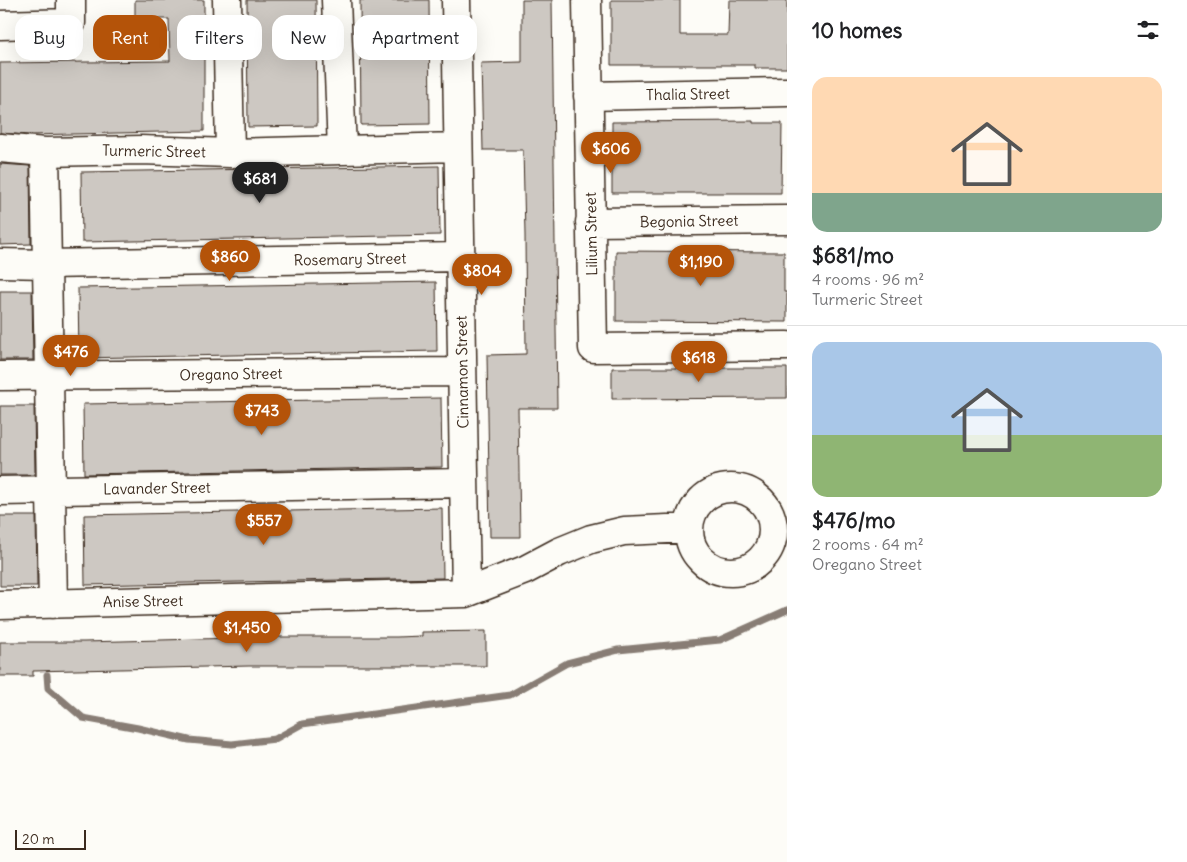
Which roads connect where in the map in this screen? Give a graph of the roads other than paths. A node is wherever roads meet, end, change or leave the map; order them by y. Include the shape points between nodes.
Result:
1 (71, 0) edge
2 (227, 0) edge
3 (336, 0) edge
4 (456, 0) edge
5 (587, 0) edge
6 (0, 25) edge
7 (787, 92) edge
8 (588, 96) junction
9 (0, 148) edge
10 (458, 148) junction
11 (342, 150) junction
12 (45, 152) junction
13 (230, 153) junction
14 (787, 220) edge
15 (590, 222) junction
16 (460, 257) junction
17 (0, 263) edge
18 (46, 264) junction
19 (787, 346) edge
20 (462, 372) junction
21 (0, 376) edge
22 (49, 376) junction
23 (464, 483) junction
24 (51, 490) junction
25 (0, 491) edge
26 (689, 528) junction
27 (779, 530) edge
28 (466, 593) junction
29 (53, 604) junction
30 (0, 606) edge

1 - 6 street via 71,23
2 - 13 street
3 - 11 street
4 - 10 street, Cinnamon Street
5 - 8 street, Lilium Street
7 - 8 street, Thalia Street
8 - 15 street, Lilium Street
9 - 12 street, Turmeric Street
10 - 11 street, Turmeric Street
10 - 16 street, Cinnamon Street
11 - 13 street, Turmeric Street
12 - 13 street, Turmeric Street via 141,150
12 - 18 street
14 - 15 street, Begonia Street
15 - 19 street, Lilium Street via 593,348
16 - 18 street, Rosemary Street
16 - 20 street, Cinnamon Street
17 - 18 street, Rosemary Street
18 - 22 street
20 - 22 street, Oregano Street
20 - 23 street, Cinnamon Street
21 - 22 street, Oregano Street
22 - 24 street
23 - 24 street, Lavander Street
23 - 28 street, Cinnamon Street
24 - 25 street, Lavander Street
24 - 29 street
26 - 27 street via 691,516 700,501 714,491 737,488 749,491 767,506
26 - 27 street via 691,545 700,559 708,566 729,573 751,568 760,562
26 - 28 street, Anise Street via 624,531 591,539
28 - 29 street, Anise Street
29 - 30 street, Anise Street

